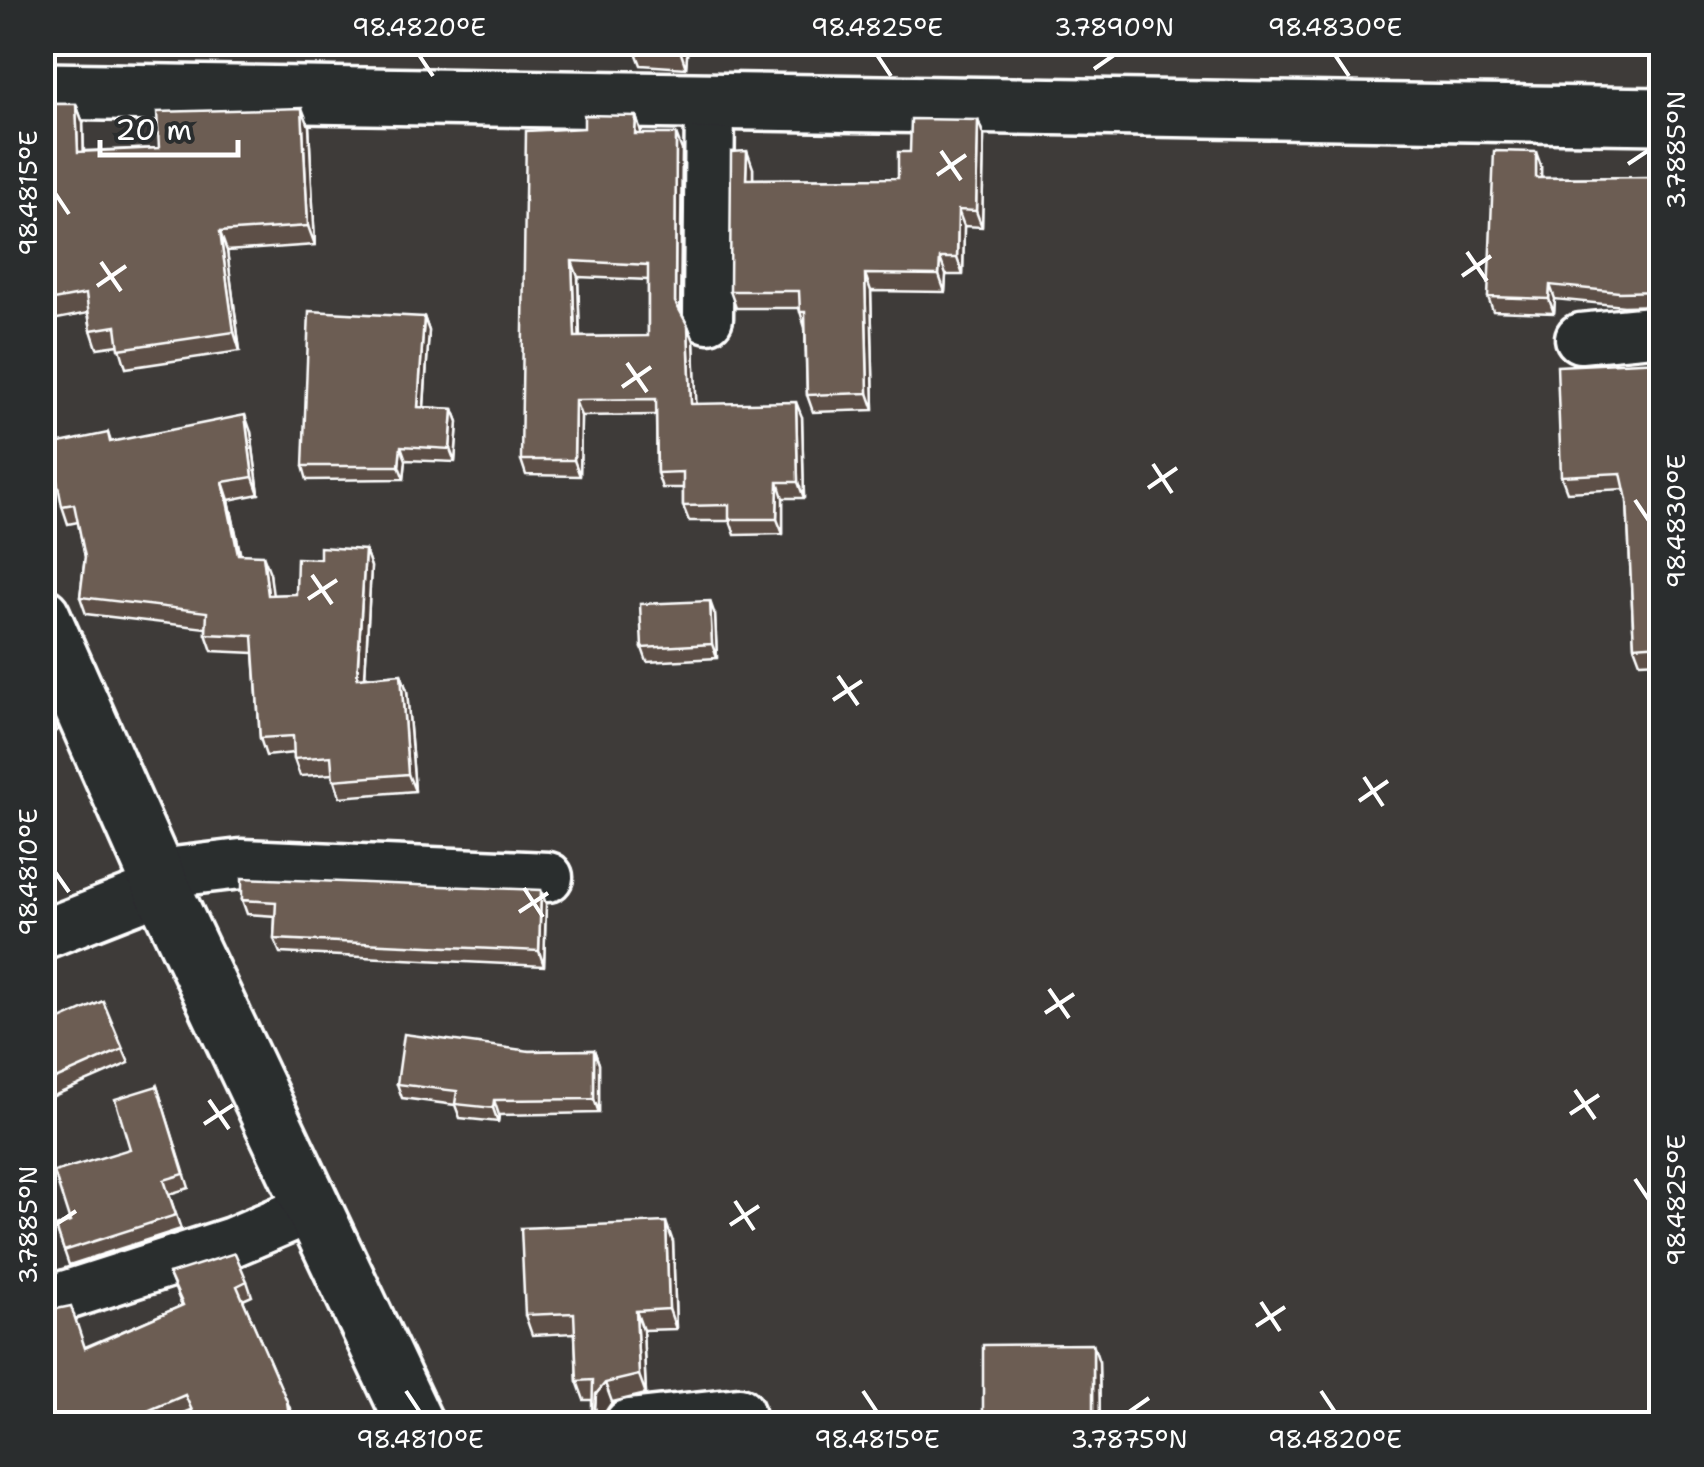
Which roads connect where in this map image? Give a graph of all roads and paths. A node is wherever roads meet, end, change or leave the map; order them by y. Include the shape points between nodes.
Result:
1 (42, 91) edge
2 (710, 101) junction
3 (1662, 116) edge
4 (708, 318) dead end
5 (1662, 330) edge
6 (1580, 338) dead end
7 (42, 616) edge
8 (548, 877) dead end
9 (159, 881) junction
10 (42, 935) edge
11 (312, 1208) junction
12 (42, 1303) edge
13 (739, 1412) dead end
14 (415, 1424) edge
15 (629, 1424) edge

1 - 2 street
2 - 3 street
2 - 4 street
5 - 6 street
7 - 9 street
8 - 9 street via 242,864
9 - 10 street
9 - 11 street
11 - 12 street via 232,1242
11 - 14 street
13 - 15 street

